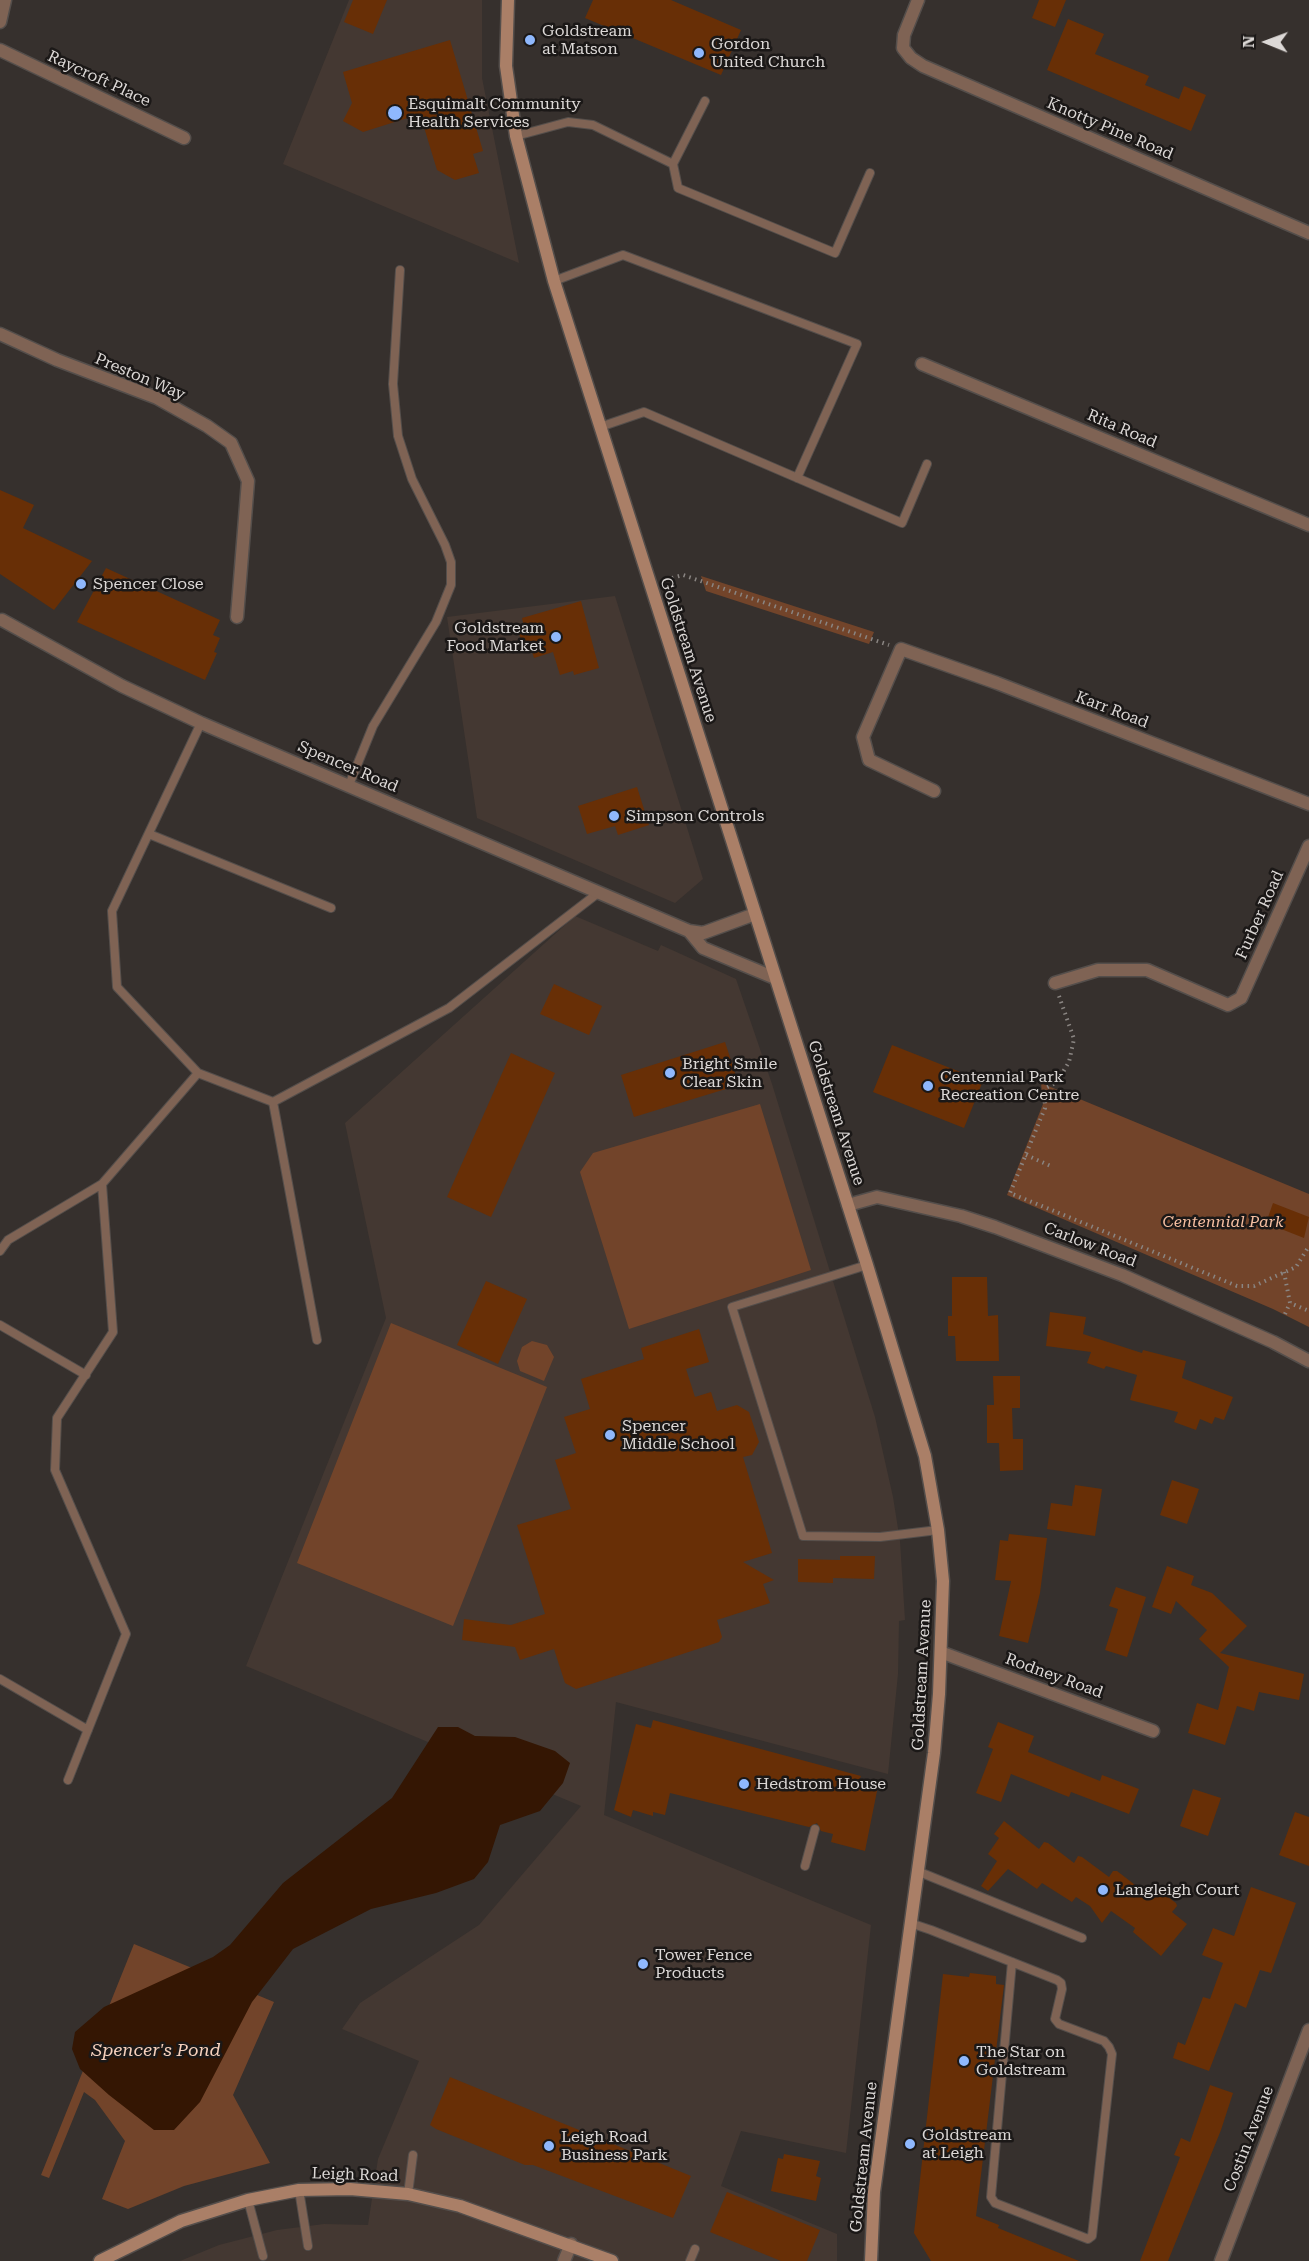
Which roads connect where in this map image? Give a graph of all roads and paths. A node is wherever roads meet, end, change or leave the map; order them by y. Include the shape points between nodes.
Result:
1 (5, 0) edge
2 (508, 0) edge
3 (918, 0) edge
4 (0, 22) edge
5 (0, 50) edge
6 (705, 101) dead end
7 (516, 136) junction
8 (184, 138) dead end
9 (673, 164) junction
10 (870, 173) dead end
11 (1309, 232) edge
12 (400, 270) dead end
13 (554, 281) junction
14 (0, 334) edge
15 (922, 364) dead end
16 (600, 427) junction
17 (927, 464) dead end
18 (796, 478) junction
19 (1309, 510) edge
20 (1307, 524) edge
21 (672, 578) dead end
22 (237, 617) dead end
23 (1, 620) edge
24 (902, 649) junction
25 (201, 723) junction
26 (349, 785) junction
27 (934, 790) dead end
28 (1309, 804) edge
29 (149, 834) junction
30 (1309, 846) edge
31 (598, 893) junction
32 (331, 908) dead end
33 (755, 914) junction
34 (688, 931) junction
35 (775, 978) junction
36 (1055, 983) joint
37 (198, 1073) junction
38 (273, 1102) junction
39 (1026, 1155) junction
40 (1053, 1167) dead end
41 (102, 1184) junction
42 (848, 1205) junction
43 (1309, 1246) edge
44 (0, 1251) edge
45 (867, 1265) junction
46 (1284, 1272) junction
47 (1290, 1303) junction
48 (1309, 1311) edge
49 (1285, 1314) dead end
50 (0, 1325) edge
51 (317, 1340) dead end
52 (1309, 1361) edge
53 (86, 1375) junction
54 (938, 1530) junction
55 (943, 1653) junction
56 (0, 1679) edge
57 (88, 1730) junction
58 (1153, 1731) dead end
59 (68, 1780) dead end
60 (815, 1829) dead end
61 (805, 1866) dead end
62 (917, 1871) junction
63 (910, 1923) junction
64 (1082, 1938) dead end
65 (1012, 1962) junction
66 (1309, 2030) edge
67 (413, 2156) dead end
68 (299, 2190) junction
69 (408, 2194) junction
70 (248, 2200) junction
71 (571, 2244) junction
72 (308, 2246) dead end
73 (695, 2249) dead end
74 (263, 2256) dead end
75 (100, 2261) edge
76 (564, 2261) edge
77 (612, 2261) edge
78 (690, 2261) edge
79 (871, 2261) edge
80 (1221, 2261) edge

1 - 4 street
2 - 7 main road, Goldstream Avenue via 506,66
3 - 11 street, Knotty Pine Road via 903,48 923,66
5 - 8 street, Raycroft Place
6 - 9 lane
7 - 9 lane via 568,122 593,125
7 - 13 main road, Goldstream Avenue
9 - 10 lane via 678,188 835,253
12 - 26 lane via 393,384 398,435 412,479 445,545 451,562 451,585 436,622 373,726
13 - 16 main road, Goldstream Avenue
13 - 18 lane via 623,255 857,344
14 - 22 street, Preston Way via 157,398 231,443 248,482
15 - 20 street, Rita Road
16 - 18 lane via 644,412
16 - 33 main road, Goldstream Avenue
17 - 18 lane via 902,523
19 - 20 street
21 - 24 path via 683,575
23 - 25 street, Spencer Road via 122,686
24 - 27 street via 863,737 869,760
24 - 28 street, Karr Road
25 - 26 street, Spencer Road
25 - 29 lane
26 - 31 street, Spencer Road
29 - 32 lane
29 - 37 lane via 112,911 117,987
30 - 36 street, Furber Road via 1241,998 1228,1005 1147,970 1098,970
31 - 34 street, Spencer Road
31 - 38 lane via 449,1008
33 - 34 street, Spencer Road via 703,933
33 - 35 main road, Goldstream Avenue
34 - 35 street, Spencer Road via 703,948
35 - 42 main road, Goldstream Avenue
36 - 39 path via 1074,1039 1069,1062 1057,1082 1044,1089 1045,1108
37 - 38 lane
37 - 41 lane
38 - 51 lane
39 - 40 path
39 - 46 path via 1010,1193 1237,1286 1254,1286
41 - 44 lane via 8,1240
41 - 53 lane via 113,1332
42 - 45 main road, Goldstream Avenue
42 - 52 street, Carlow Road via 877,1197 995,1227 1144,1284
43 - 46 path via 1296,1267
45 - 54 main road, Goldstream Avenue via 925,1456
45 - 54 lane via 732,1307 803,1536 880,1537
46 - 47 path
47 - 48 path
47 - 49 path
50 - 53 lane
53 - 57 lane via 57,1418 55,1470 126,1634
54 - 55 main road, Goldstream Avenue
55 - 58 street, Rodney Road
55 - 62 main road, Goldstream Avenue
56 - 57 lane
57 - 59 lane
60 - 61 lane
62 - 63 main road, Goldstream Avenue
62 - 64 lane
63 - 65 lane
63 - 79 main road, Goldstream Avenue via 874,2192
65 - 65 lane via 1061,1983 1055,2019 1104,2041 1112,2054 1092,2236 1088,2239 995,2203 991,2198
66 - 80 street, Costin Avenue
67 - 69 lane
68 - 69 main road, Leigh Road
68 - 70 main road, Leigh Road
68 - 72 lane
69 - 71 main road, Leigh Road via 460,2206
70 - 74 lane
70 - 75 main road, Leigh Road via 181,2221
71 - 76 street
71 - 77 main road, Leigh Road
73 - 78 lane

